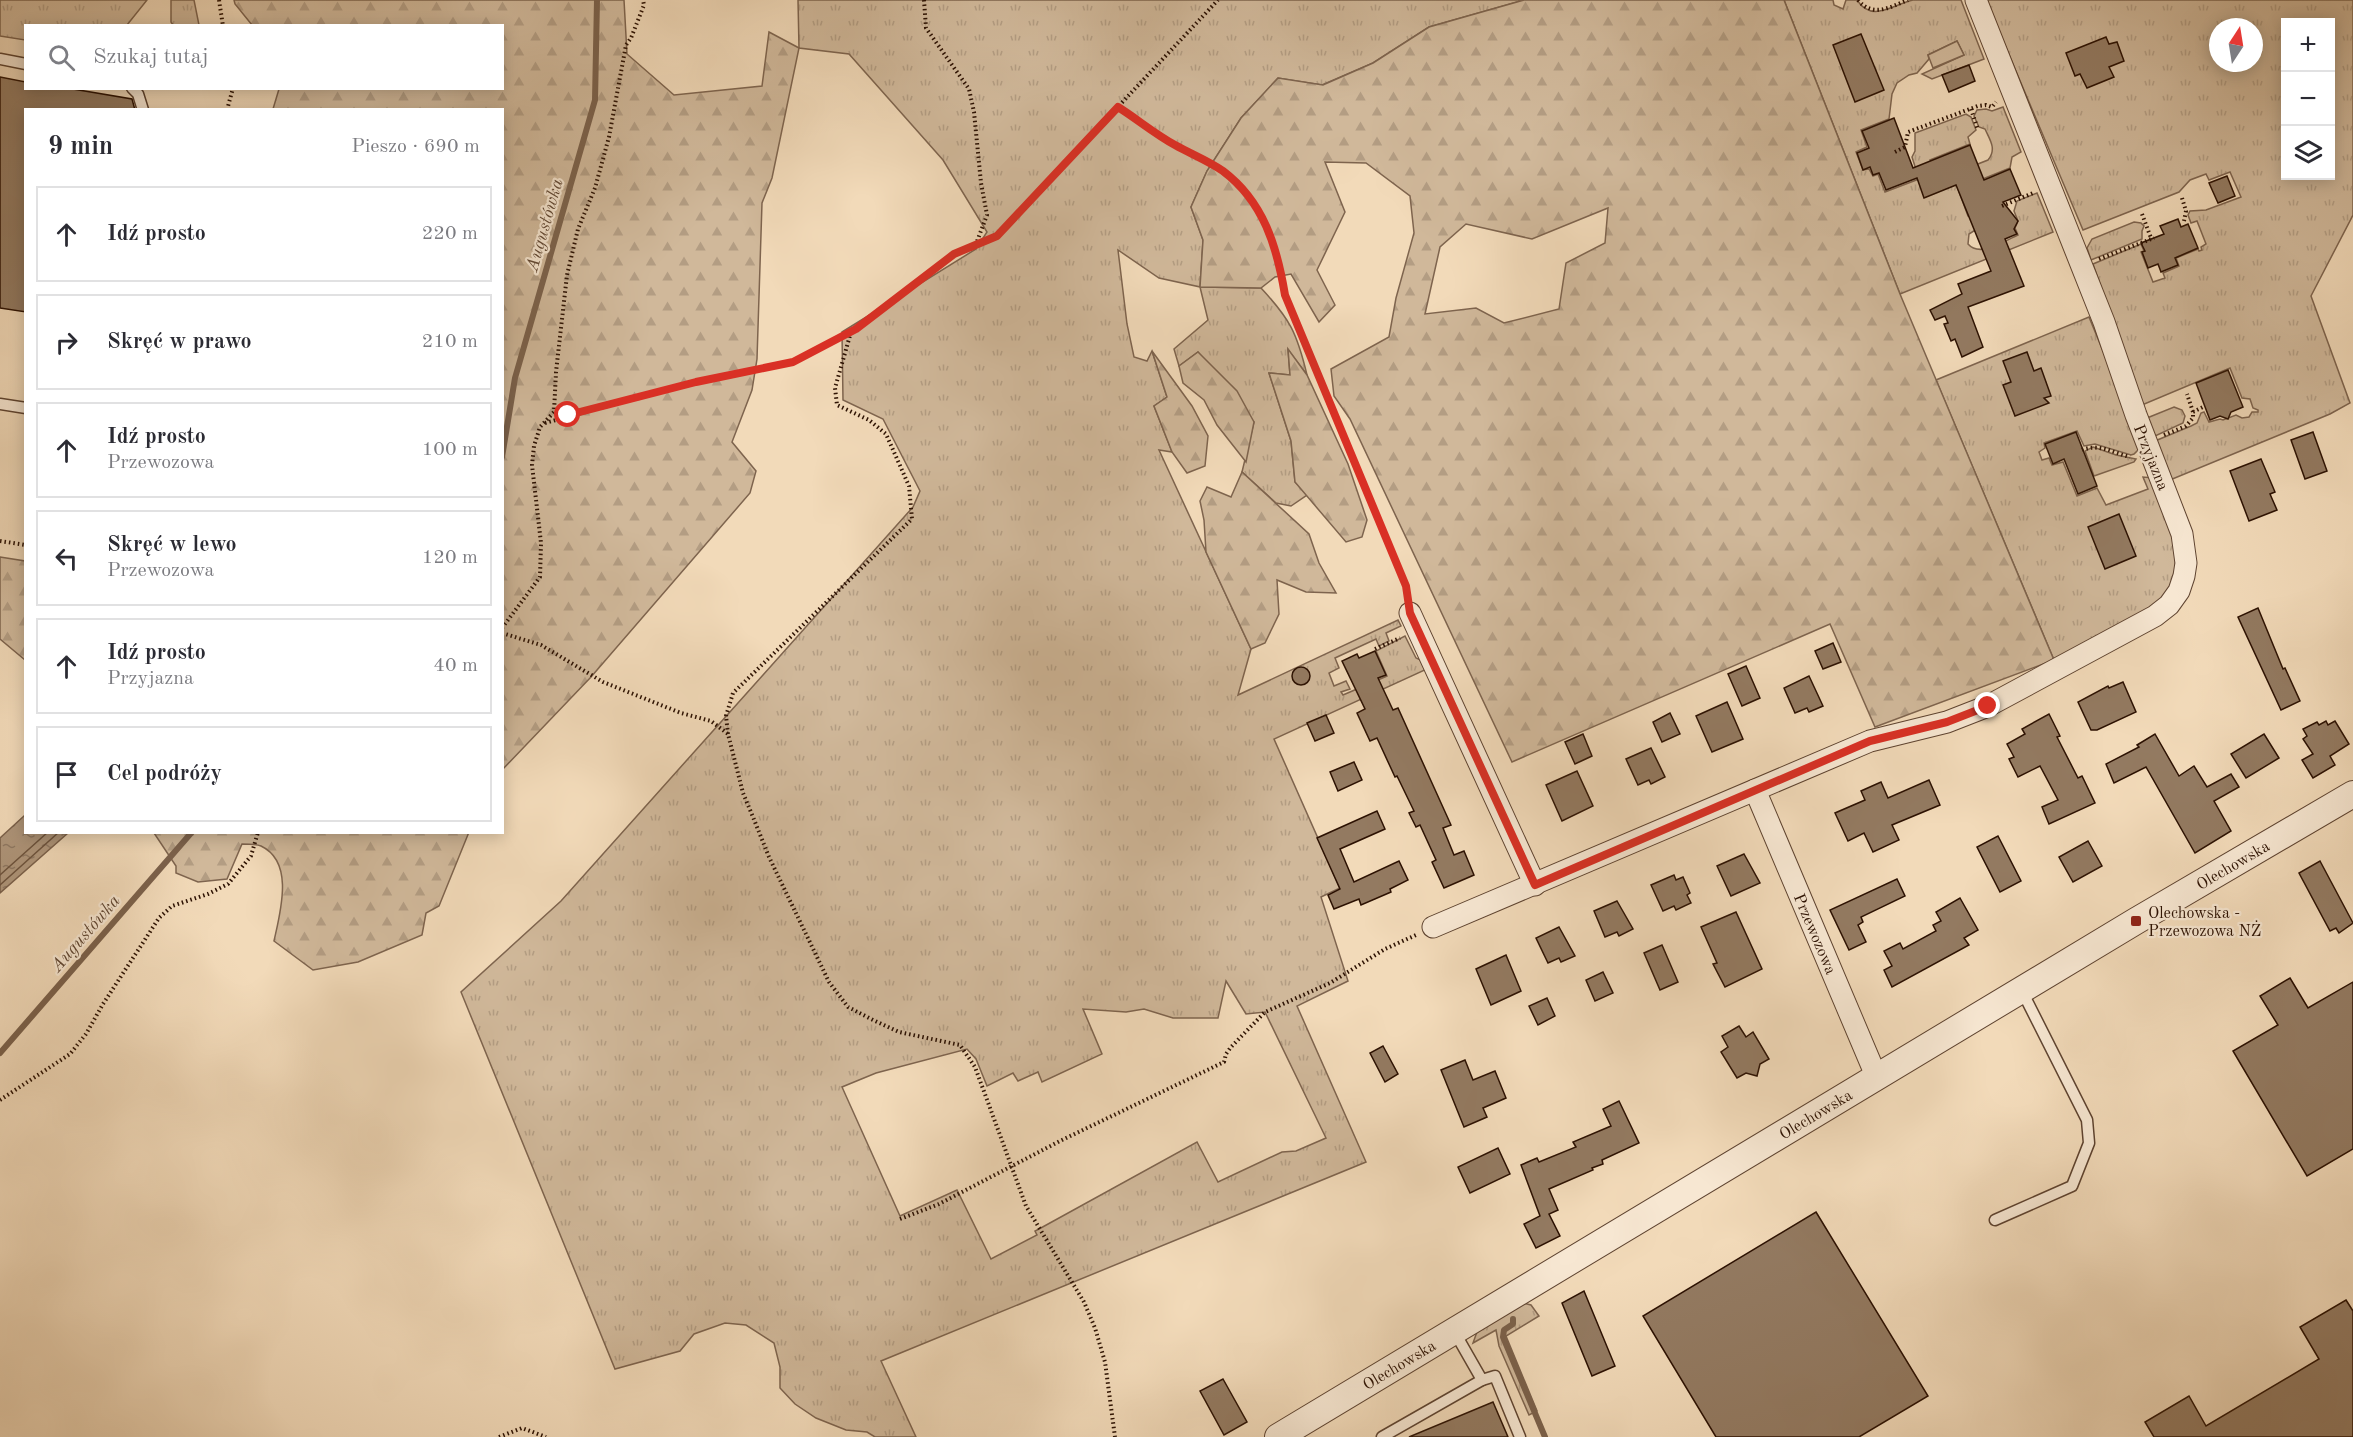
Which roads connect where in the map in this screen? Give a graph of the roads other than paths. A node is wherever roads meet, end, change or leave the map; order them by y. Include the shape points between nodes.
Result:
1 (1976, 0) edge
2 (0, 59) edge
3 (24, 64) edge
4 (134, 90) edge
5 (142, 108) edge
6 (0, 404) edge
7 (24, 408) edge
8 (1413, 622) road end
9 (1755, 790) junction
10 (2353, 794) edge
11 (1535, 885) junction
12 (1433, 927) road end
13 (2022, 990) junction
14 (1877, 1078) junction
15 (1995, 1220) dead end
16 (1454, 1331) junction
17 (1482, 1380) junction
18 (1278, 1437) edge
19 (1382, 1437) edge
20 (1521, 1437) edge

1 - 9 street, Przyjazna via 2082,266 2186,546 2184,576 2169,605 2155,616 1988,706 1947,722 1870,741
2 - 3 lane
4 - 5 lane
6 - 7 lane
8 - 11 street
9 - 11 street
9 - 14 street, Przewozowa
10 - 13 street, Olechowska
11 - 12 street
13 - 14 street, Olechowska
13 - 15 lane via 2087,1120 2089,1143 2072,1186
14 - 16 street, Olechowska
16 - 17 lane
16 - 18 street, Olechowska
17 - 19 lane
17 - 20 lane via 1495,1376

